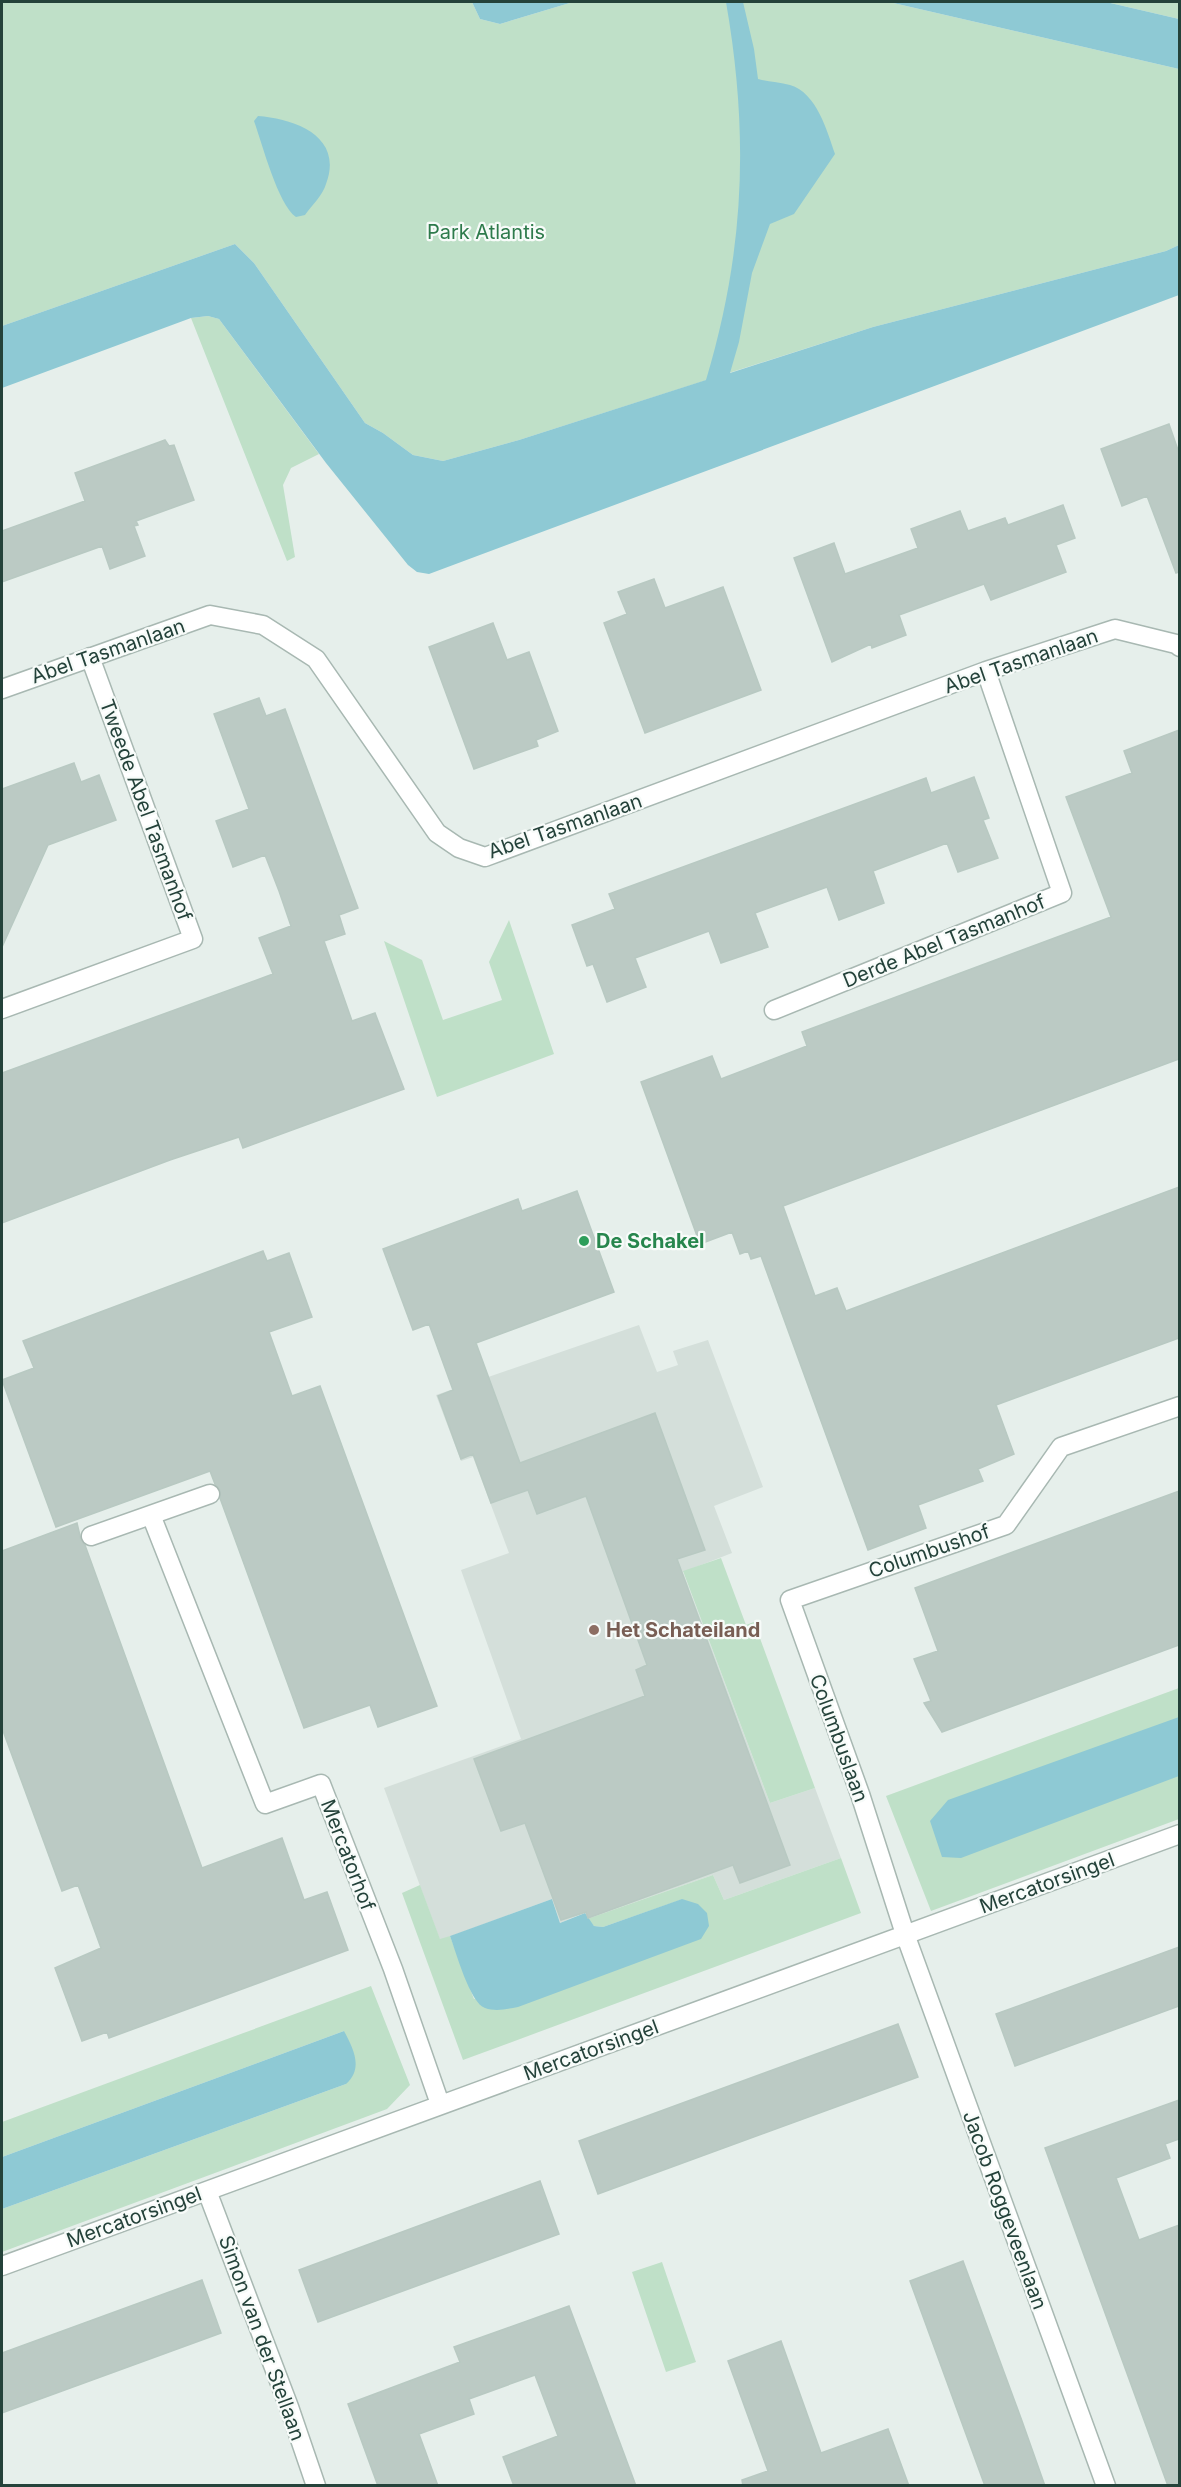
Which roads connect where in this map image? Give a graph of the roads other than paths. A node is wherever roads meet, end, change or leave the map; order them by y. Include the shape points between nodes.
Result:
1 (1179, 647) edge
2 (90, 657) junction
3 (986, 671) junction
4 (2, 689) edge
5 (2, 1009) edge
6 (774, 1010) dead end
7 (1179, 1406) edge
8 (210, 1494) dead end
9 (151, 1515) junction
10 (91, 1536) dead end
11 (848, 1579) joint
12 (1179, 1834) edge
13 (905, 1935) junction
14 (440, 2104) junction
15 (207, 2191) junction
16 (2, 2266) edge
17 (316, 2486) edge
18 (1106, 2486) edge

1 - 3 street, Abel Tasmanlaan via 1115,629
2 - 3 street, Abel Tasmanlaan via 210,615 262,625 316,659 437,833 459,848 485,857
2 - 4 street, Abel Tasmanlaan
2 - 5 street, Tweede Abel Tasmanhof via 194,939
3 - 6 street, Derde Abel Tasmanhof via 1062,893
7 - 11 street, Columbushof via 1061,1447 1006,1525
8 - 9 street
9 - 10 street
9 - 14 street, Mercatorhof via 265,1804 321,1784 393,1969
11 - 13 street, Columbuslaan via 790,1600 860,1794
12 - 13 street, Mercatorsingel
13 - 14 street, Mercatorsingel
13 - 18 street, Jacob Roggeveenlaan
14 - 15 street, Mercatorsingel
15 - 16 street, Mercatorsingel
15 - 17 street, Simon van der Stellaan

